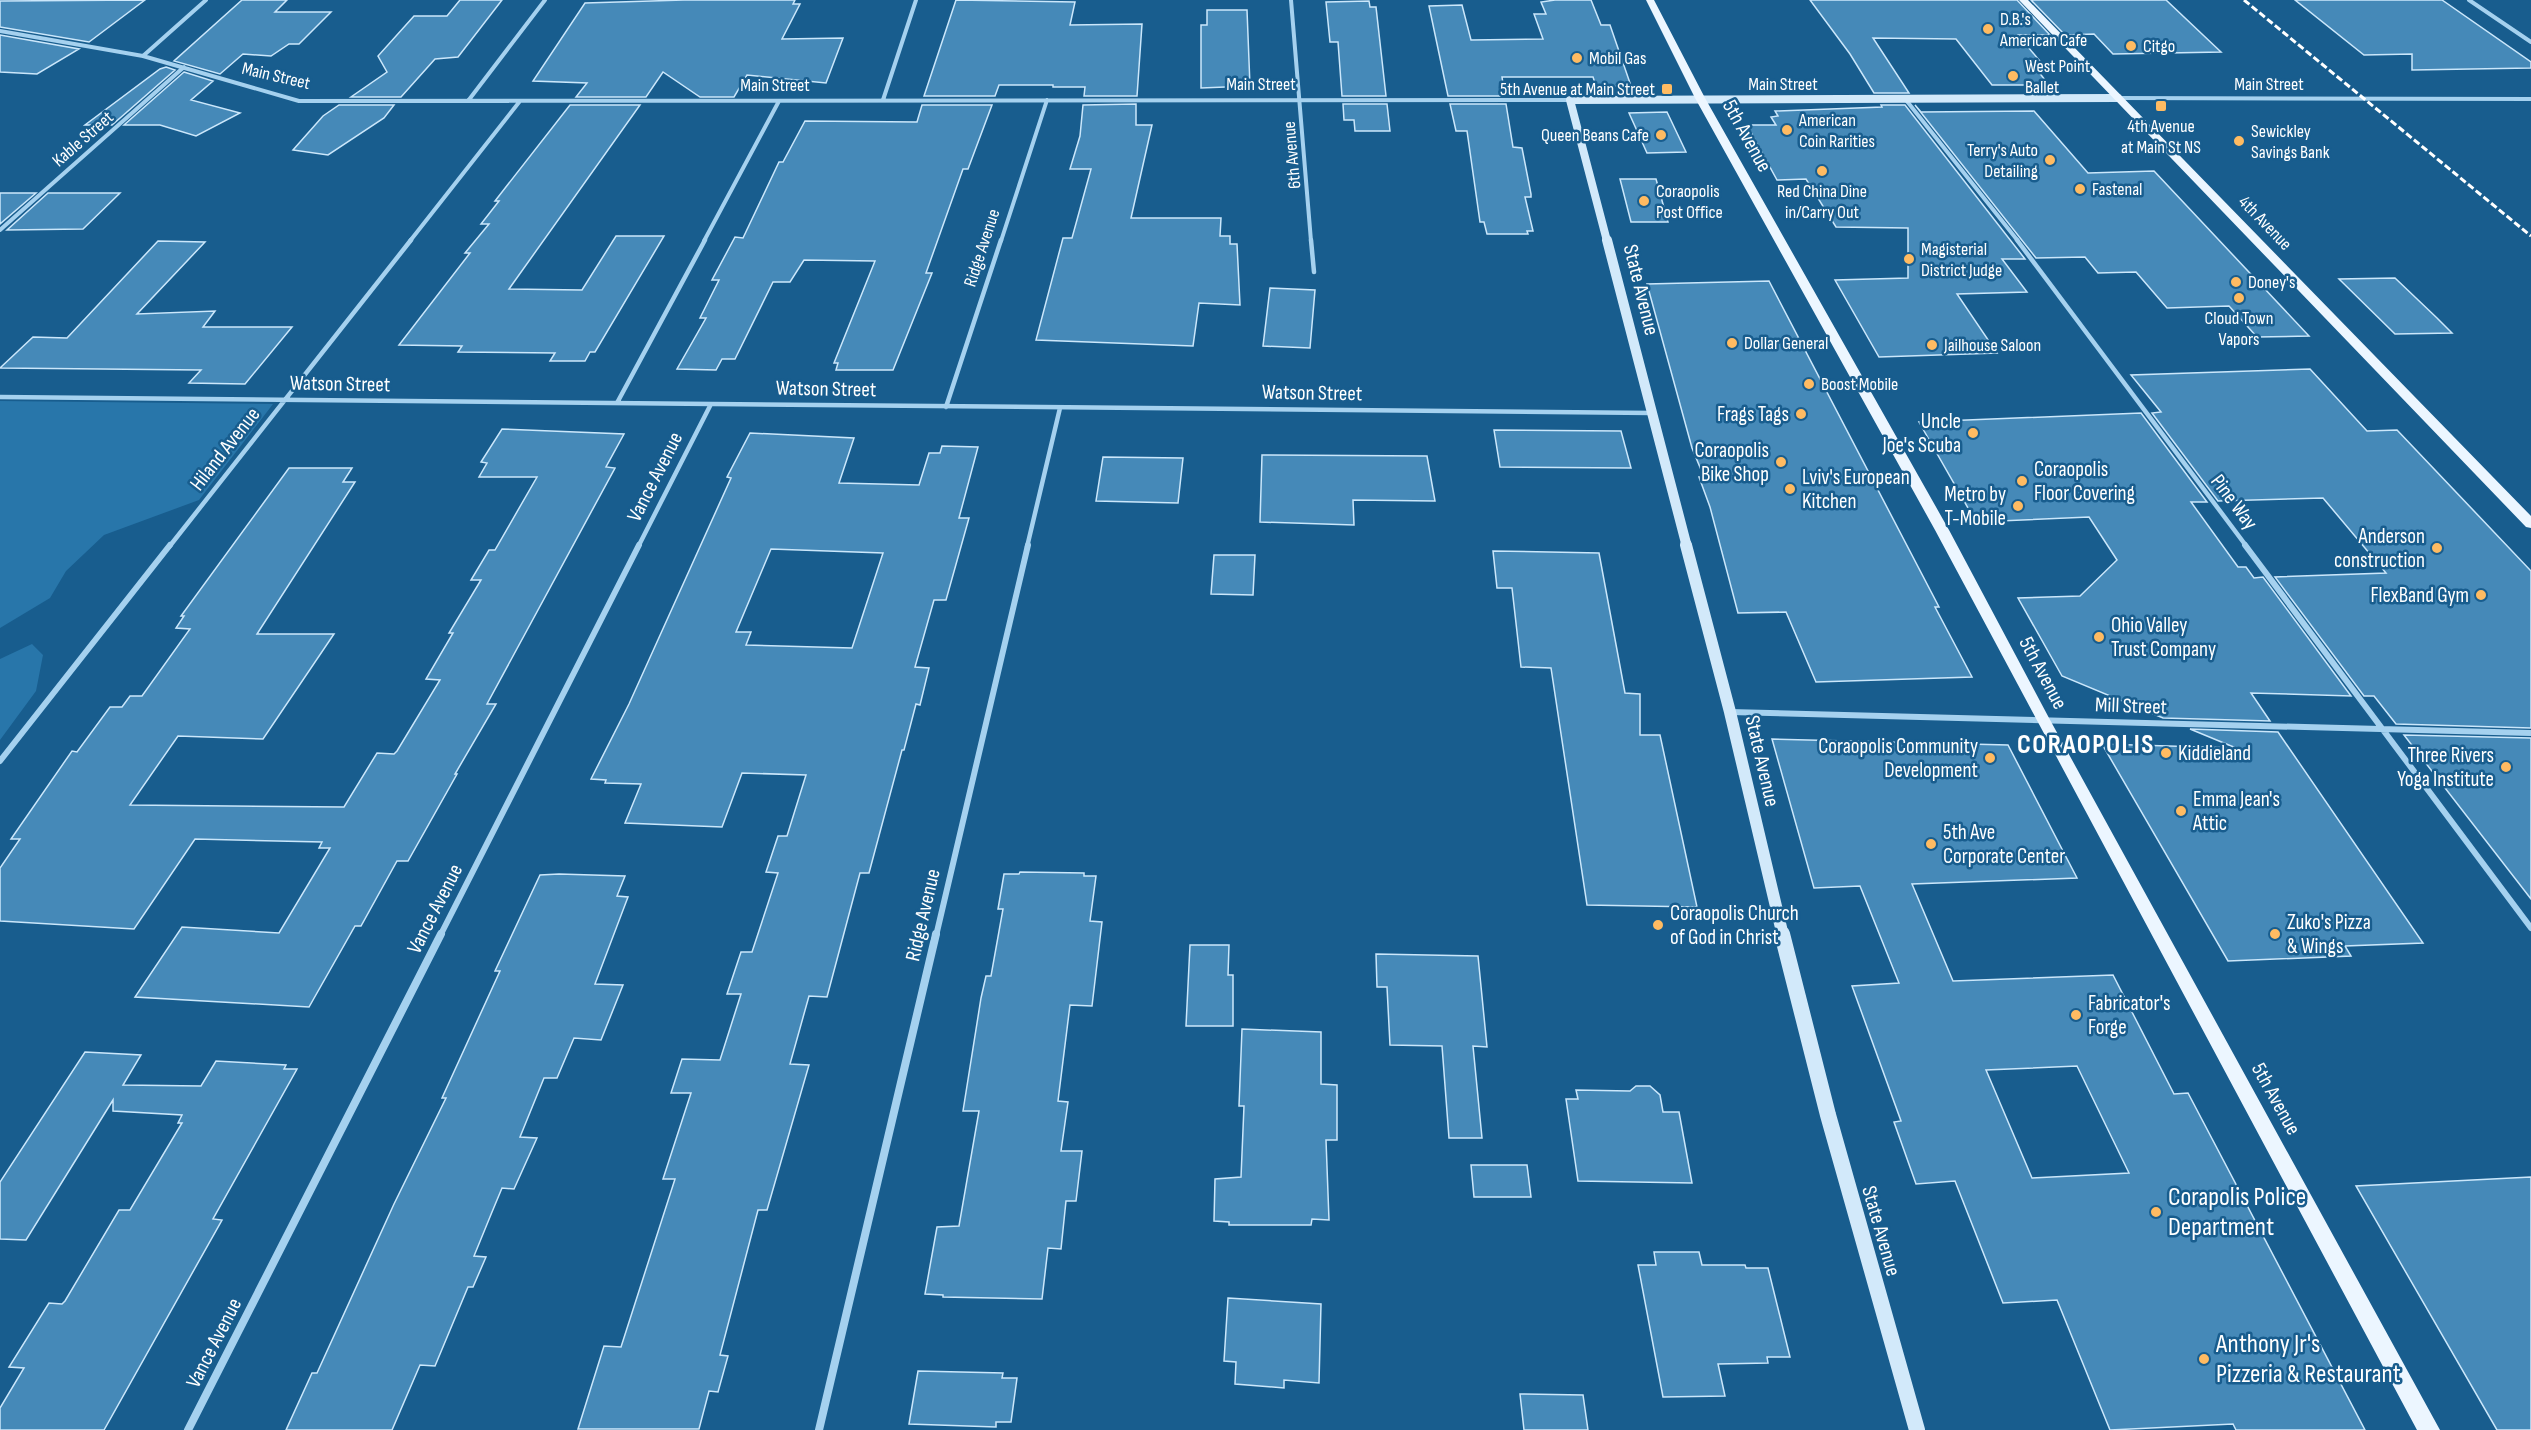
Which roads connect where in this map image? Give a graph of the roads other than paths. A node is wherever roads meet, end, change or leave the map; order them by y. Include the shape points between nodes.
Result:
1 (207, 0) edge
2 (545, 0) edge
3 (916, 0) edge
4 (1291, 0) edge
5 (1650, 0) edge
6 (2023, 0) edge
7 (2469, 0) edge
8 (0, 31) edge
9 (2531, 42) edge
10 (143, 56) junction
11 (184, 67) junction
12 (1700, 98) junction
13 (2118, 98) junction
14 (1300, 99) junction
15 (2531, 99) edge
16 (883, 100) junction
17 (1047, 100) junction
18 (1570, 100) junction
19 (1906, 100) junction
20 (468, 101) junction
21 (520, 101) junction
22 (778, 101) junction
23 (0, 230) edge
24 (1314, 272) dead end
25 (0, 397) edge
26 (284, 400) junction
27 (617, 403) junction
28 (711, 404) junction
29 (946, 406) junction
30 (1060, 408) junction
31 (1652, 413) junction
32 (2531, 524) edge
33 (1730, 712) junction
34 (2042, 719) junction
35 (2384, 731) junction
36 (2531, 733) edge
37 (0, 761) edge
38 (2531, 928) edge
39 (188, 1430) edge
40 (819, 1430) edge
41 (1917, 1430) edge
42 (2430, 1430) edge

1 - 10 street
2 - 20 street
3 - 16 street
4 - 14 street, 6th Avenue
5 - 12 main road, 5th Avenue
6 - 13 main road, 4th Avenue
7 - 9 street
8 - 10 street, Main Street
10 - 11 street, Main Street
11 - 20 street, Main Street via 299,101
11 - 23 street, Kable Street
12 - 18 street, Main Street
12 - 19 street, Main Street
12 - 34 main road, 5th Avenue via 1942,530
13 - 15 street, Main Street
13 - 19 street, Main Street
13 - 32 main road, 4th Avenue
14 - 17 street, Main Street
14 - 18 street, Main Street
14 - 24 street, 6th Avenue
16 - 17 street, Main Street
16 - 22 street, Main Street
17 - 29 street, Ridge Avenue
18 - 31 street, State Avenue
19 - 35 street, Pine Way via 2005,224
20 - 21 street, Main Street
21 - 22 street, Main Street
21 - 26 street, Hiland Avenue
22 - 27 street
25 - 26 street, Watson Street
26 - 27 street, Watson Street
26 - 37 street, Hiland Avenue
27 - 28 street, Watson Street
28 - 29 street, Watson Street
28 - 39 street, Vance Avenue
29 - 30 street, Watson Street
30 - 31 street, Watson Street
30 - 40 street, Ridge Avenue
31 - 33 street, State Avenue
33 - 34 street, Mill Street
33 - 41 street, State Avenue via 1828,1115
34 - 35 street, Mill Street
34 - 42 main road, 5th Avenue
35 - 36 street, Mill Street
35 - 38 street, Pine Way

